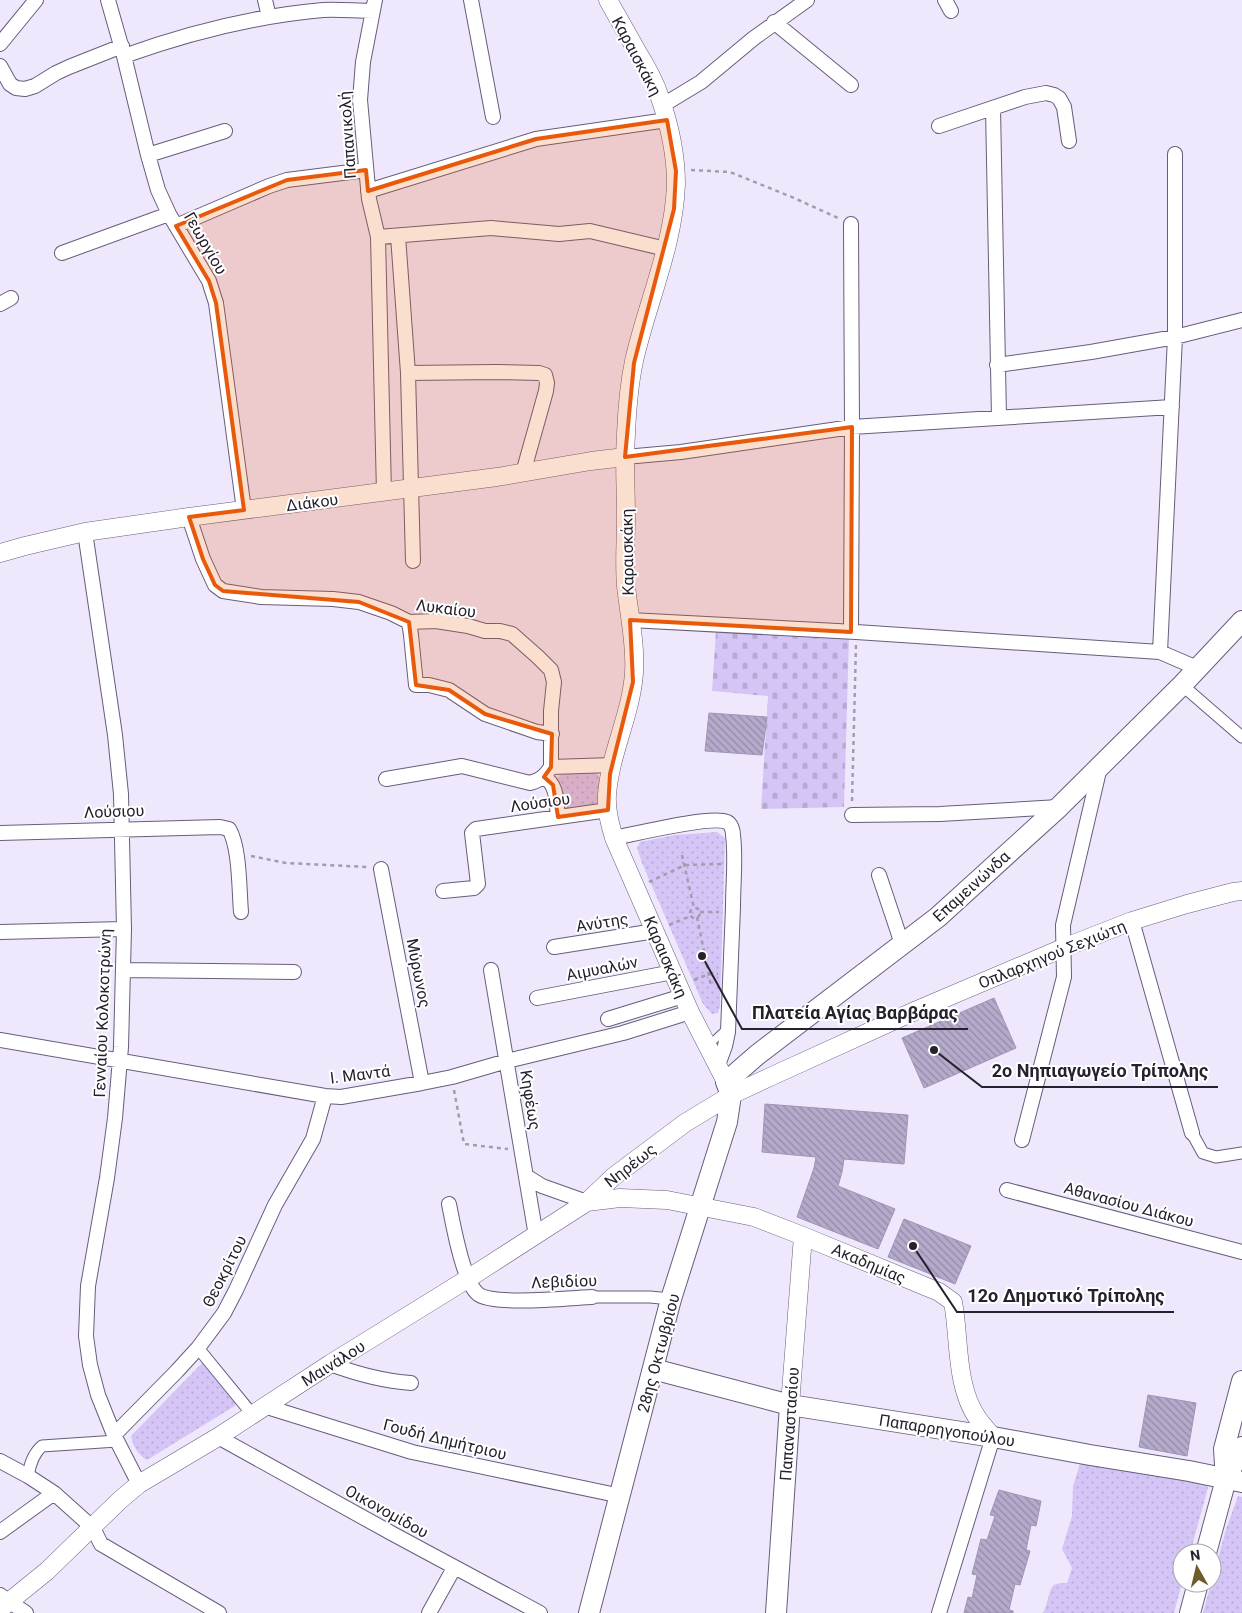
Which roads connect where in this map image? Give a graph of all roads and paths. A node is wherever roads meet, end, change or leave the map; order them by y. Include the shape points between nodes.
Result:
1 (36, 0) edge
2 (108, 0) edge
3 (265, 0) edge
4 (471, 0) edge
5 (608, 0) edge
6 (807, 0) edge
7 (374, 6) edge
8 (269, 17) junction
9 (774, 22) junction
10 (0, 44) edge
11 (123, 51) junction
12 (0, 66) edge
13 (852, 85) dead end
14 (993, 108) junction
15 (665, 113) junction
16 (493, 117) dead end
17 (939, 126) dead end
18 (225, 131) dead end
19 (1069, 141) dead end
20 (1175, 154) dead end
21 (148, 155) junction
22 (366, 170) junction
23 (676, 171) junction
24 (368, 191) junction
25 (173, 220) junction
26 (851, 224) joint
27 (398, 236) junction
28 (378, 237) junction
29 (666, 249) junction
30 (62, 253) dead end
31 (1242, 320) edge
32 (1175, 337) junction
33 (997, 365) junction
34 (408, 373) junction
35 (1172, 407) junction
36 (999, 418) junction
37 (852, 426) junction
38 (626, 457) junction
39 (523, 473) junction
40 (411, 489) junction
41 (384, 493) junction
42 (244, 510) junction
43 (189, 517) junction
44 (85, 532) junction
45 (0, 553) edge
46 (413, 561) dead end
47 (630, 620) junction
48 (1242, 621) edge
49 (409, 622) junction
50 (854, 632) junction
51 (1160, 652) junction
52 (1197, 668) junction
53 (1182, 685) junction
54 (552, 734) junction
55 (1242, 736) edge
56 (613, 765) junction
57 (1100, 767) junction
58 (548, 772) junction
59 (386, 779) dead end
60 (1059, 807) junction
61 (608, 810) junction
62 (852, 815) joint
63 (558, 817) junction
64 (122, 828) junction
65 (0, 832) edge
66 (614, 838) junction
67 (236, 851) junction
68 (682, 855) dead end
69 (734, 864) junction
70 (685, 865) junction
71 (381, 869) joint
72 (879, 875) dead end
73 (636, 888) junction
74 (443, 891) dead end
75 (1242, 891) edge
76 (694, 908) junction
77 (241, 912) dead end
78 (700, 912) junction
79 (732, 912) junction
80 (691, 916) junction
81 (697, 918) junction
82 (1132, 921) junction
83 (124, 929) junction
84 (655, 931) junction
85 (0, 932) edge
86 (902, 944) junction
87 (554, 947) dead end
88 (1063, 948) junction
89 (123, 970) junction
90 (491, 970) dead end
91 (294, 972) dead end
92 (709, 974) junction
93 (731, 974) junction
94 (678, 985) junction
95 (712, 986) dead end
96 (538, 998) dead end
97 (690, 1012) junction
98 (608, 1019) dead end
99 (728, 1027) junction
100 (0, 1040) edge
101 (708, 1046) junction
102 (120, 1060) junction
103 (507, 1061) junction
104 (452, 1077) junction
105 (725, 1081) junction
106 (422, 1084) junction
107 (324, 1096) junction
108 (1192, 1133) joint
109 (1022, 1140) dead end
110 (522, 1150) junction
111 (1242, 1153) edge
112 (526, 1176) junction
113 (1007, 1190) dead end
114 (587, 1202) junction
115 (448, 1204) dead end
116 (700, 1207) junction
117 (536, 1236) junction
118 (803, 1236) junction
119 (1242, 1252) edge
120 (469, 1278) junction
121 (592, 1297) joint
122 (671, 1299) junction
123 (198, 1348) junction
124 (330, 1364) junction
125 (653, 1369) junction
126 (1242, 1381) edge
127 (411, 1383) dead end
128 (790, 1405) junction
129 (258, 1410) junction
130 (218, 1436) junction
131 (993, 1437) junction
132 (115, 1438) junction
133 (1242, 1447) edge
134 (0, 1461) edge
135 (28, 1476) junction
136 (1234, 1480) edge
137 (139, 1484) junction
138 (54, 1493) junction
139 (621, 1496) junction
140 (93, 1528) junction
141 (0, 1532) edge
142 (1210, 1543) edge
143 (454, 1568) junction
144 (1195, 1593) edge
145 (11, 1607) edge
146 (219, 1613) edge
147 (429, 1613) edge
148 (540, 1613) edge
149 (589, 1613) edge
150 (776, 1613) edge
151 (939, 1613) edge
152 (1190, 1613) edge

1 - 10 street
2 - 11 street, Γεωργίου
3 - 8 street
4 - 16 street
5 - 15 street, Καραισκάκη via 653,79
6 - 9 street
7 - 8 street
7 - 22 street, Παπανικολή via 363,62 360,100
8 - 11 street
9 - 13 street
9 - 15 street
11 - 12 street via 70,67 25,89 10,84
11 - 21 street, Γεωργίου
14 - 17 street
14 - 19 street via 1038,94 1054,95 1064,107
14 - 33 street
15 - 23 street, Καραισκάκη
15 - 24 street via 536,139
18 - 21 street
20 - 32 street
21 - 25 street, Γεωργίου via 158,190
22 - 24 street, Παπανικολή
22 - 25 street via 287,180
23 - 26 path via 730,172
23 - 29 street, Καραισκάκη via 674,209
24 - 28 street, Παπανικολή
25 - 30 street
25 - 42 street, Γεωργίου via 209,281 216,303
26 - 37 street
27 - 28 street
27 - 29 street via 491,228 559,234 590,231
27 - 34 street
28 - 41 street, Παπανικολή
29 - 38 street, Καραισκάκη via 634,363
31 - 32 street
32 - 33 street
32 - 35 street
33 - 36 street
34 - 39 street via 505,372 545,376 546,391
34 - 40 street
35 - 36 street
35 - 51 street
36 - 37 street
37 - 38 street via 681,452
37 - 50 street
38 - 39 street, Διάκου
38 - 47 street, Καραισκάκη via 626,584
39 - 40 street, Διάκου
40 - 41 street, Διάκου
40 - 46 street
41 - 42 street, Διάκου
42 - 43 street, Διάκου
43 - 44 street, Διάκου
43 - 49 street, Λυκαίου via 206,567 215,585 223,591 261,597 359,602
44 - 45 street, Διάκου
44 - 64 street, Γενναίου Κολοκοτρώνη via 115,735
47 - 50 street
47 - 56 street, Καραισκάκη via 633,682
48 - 52 main road, Επαμεινώνδα
49 - 54 street via 416,685 449,690 485,714
49 - 54 street, Λυκαίου via 436,621 512,634 551,670 554,682
50 - 51 street
50 - 62 path
51 - 52 street
52 - 53 main road, Επαμεινώνδα
53 - 55 street
53 - 57 main road, Επαμεινώνδα
54 - 58 street, Λυκαίου
56 - 58 street
56 - 61 street, Καραισκάκη
57 - 60 main road, Επαμεινώνδα
57 - 88 street via 1063,924
58 - 59 street via 530,783 462,766
58 - 63 street
60 - 62 street
60 - 86 main road, Επαμεινώνδα via 938,917
61 - 63 street, Λούσιου
61 - 66 street, Καραισκάκη
63 - 74 street, Λούσιου via 476,829 472,833 478,884 474,888
64 - 65 street, Λούσιου
64 - 67 street, Λούσιου via 220,826 229,829
64 - 83 street, Γενναίου Κολοκοτρώνη
66 - 69 street via 679,825 726,822 730,823 733,832
66 - 73 street, Καραισκάκη
67 - 71 path via 286,863
67 - 77 street
68 - 70 path
69 - 70 path
69 - 79 street
70 - 73 path
70 - 76 path
71 - 106 street, Μύρωνος
72 - 86 street
73 - 84 street, Καραισκάκη
75 - 82 street, Οπλαρχηγού Σεχιώτη
76 - 78 path
76 - 80 path
78 - 79 path
78 - 81 path
79 - 93 street
80 - 81 path
80 - 84 path
81 - 92 path
82 - 88 street, Οπλαρχηγού Σεχιώτη
82 - 108 street
83 - 85 street
83 - 89 street, Γενναίου Κολοκοτρώνη
84 - 87 street, Ανύτης
84 - 94 street, Καραισκάκη
86 - 105 main road, Επαμεινώνδα
88 - 105 street, Οπλαρχηγού Σεχιώτη via 900,1017
88 - 109 street via 1064,977
89 - 91 street
89 - 102 street, Γενναίου Κολοκοτρώνη
90 - 103 street, Κηφέως
92 - 93 path
92 - 94 path
92 - 95 path
93 - 99 street
94 - 96 street, Αιμυαλών
94 - 97 street, Καραισκάκη
94 - 98 street
97 - 101 street, Καραισκάκη
97 - 103 street, Ι. Μαντά via 623,1033
99 - 101 lane
99 - 105 street
100 - 102 street, Ι. Μαντά
101 - 105 street, Καραισκάκη
102 - 107 street, Ι. Μαντά
102 - 132 street, Γενναίου Κολοκοτρώνη via 114,1127 90,1268 86,1318 93,1381
103 - 104 street, Ι. Μαντά
103 - 110 street, Κηφέως
104 - 106 street, Ι. Μαντά
104 - 110 path via 464,1144
105 - 114 street, Νηρέως via 685,1123
105 - 116 main road, 28ης Οκτωβρίου via 727,1122
106 - 107 street, Ι. Μαντά via 341,1097
107 - 123 street, Θεοκρίτου via 310,1146 275,1205 224,1313
108 - 111 street via 1203,1153 1216,1157
110 - 112 street, Κηφέως
112 - 114 street via 542,1186
112 - 117 street, Κηφέως
113 - 119 street, Αθανασίου Διάκου
114 - 116 street, Μαινάλου via 643,1198
114 - 117 street, Μαινάλου
115 - 120 street
116 - 118 street, Ακαδημίας via 754,1217
116 - 122 main road, 28ης Οκτωβρίου
117 - 120 street, Μαινάλου
118 - 128 street, Παπαναστασίου
118 - 131 street, Ακαδημίας via 939,1292 953,1302 963,1386 978,1419
120 - 121 street, Λεβιδίου via 477,1293 492,1299
120 - 124 street, Μαινάλου
121 - 122 street, Λεβιδίου
122 - 125 main road, 28ης Οκτωβρίου
123 - 129 street
123 - 132 street, Θεοκρίτου
124 - 127 street via 358,1375
124 - 129 street, Μαινάλου
125 - 128 main road, Παπαρρηγοπούλου
125 - 139 main road, 28ης Οκτωβρίου
126 - 136 main road via 1224,1449
128 - 131 main road, Παπαρρηγοπούλου
128 - 150 main road, Παπαναστασίου
129 - 130 street, Μαινάλου
129 - 139 street, Γουδή Δημήτριου via 412,1452
130 - 137 street, Μαινάλου
130 - 143 street, Οικονομίδου
131 - 136 main road, Παπαρρηγοπούλου
131 - 151 street
132 - 135 street via 42,1446 30,1463
132 - 137 street, Γενναίου Κολοκοτρώνη
133 - 136 main road
134 - 135 street
135 - 138 street
136 - 142 main road
137 - 140 street, Μαινάλου
138 - 140 street
138 - 141 street
139 - 149 main road, 28ης Οκτωβρίου
140 - 145 street, Μαινάλου
140 - 146 street via 101,1544
143 - 147 street
143 - 148 street, Οικονομίδου
144 - 152 main road

